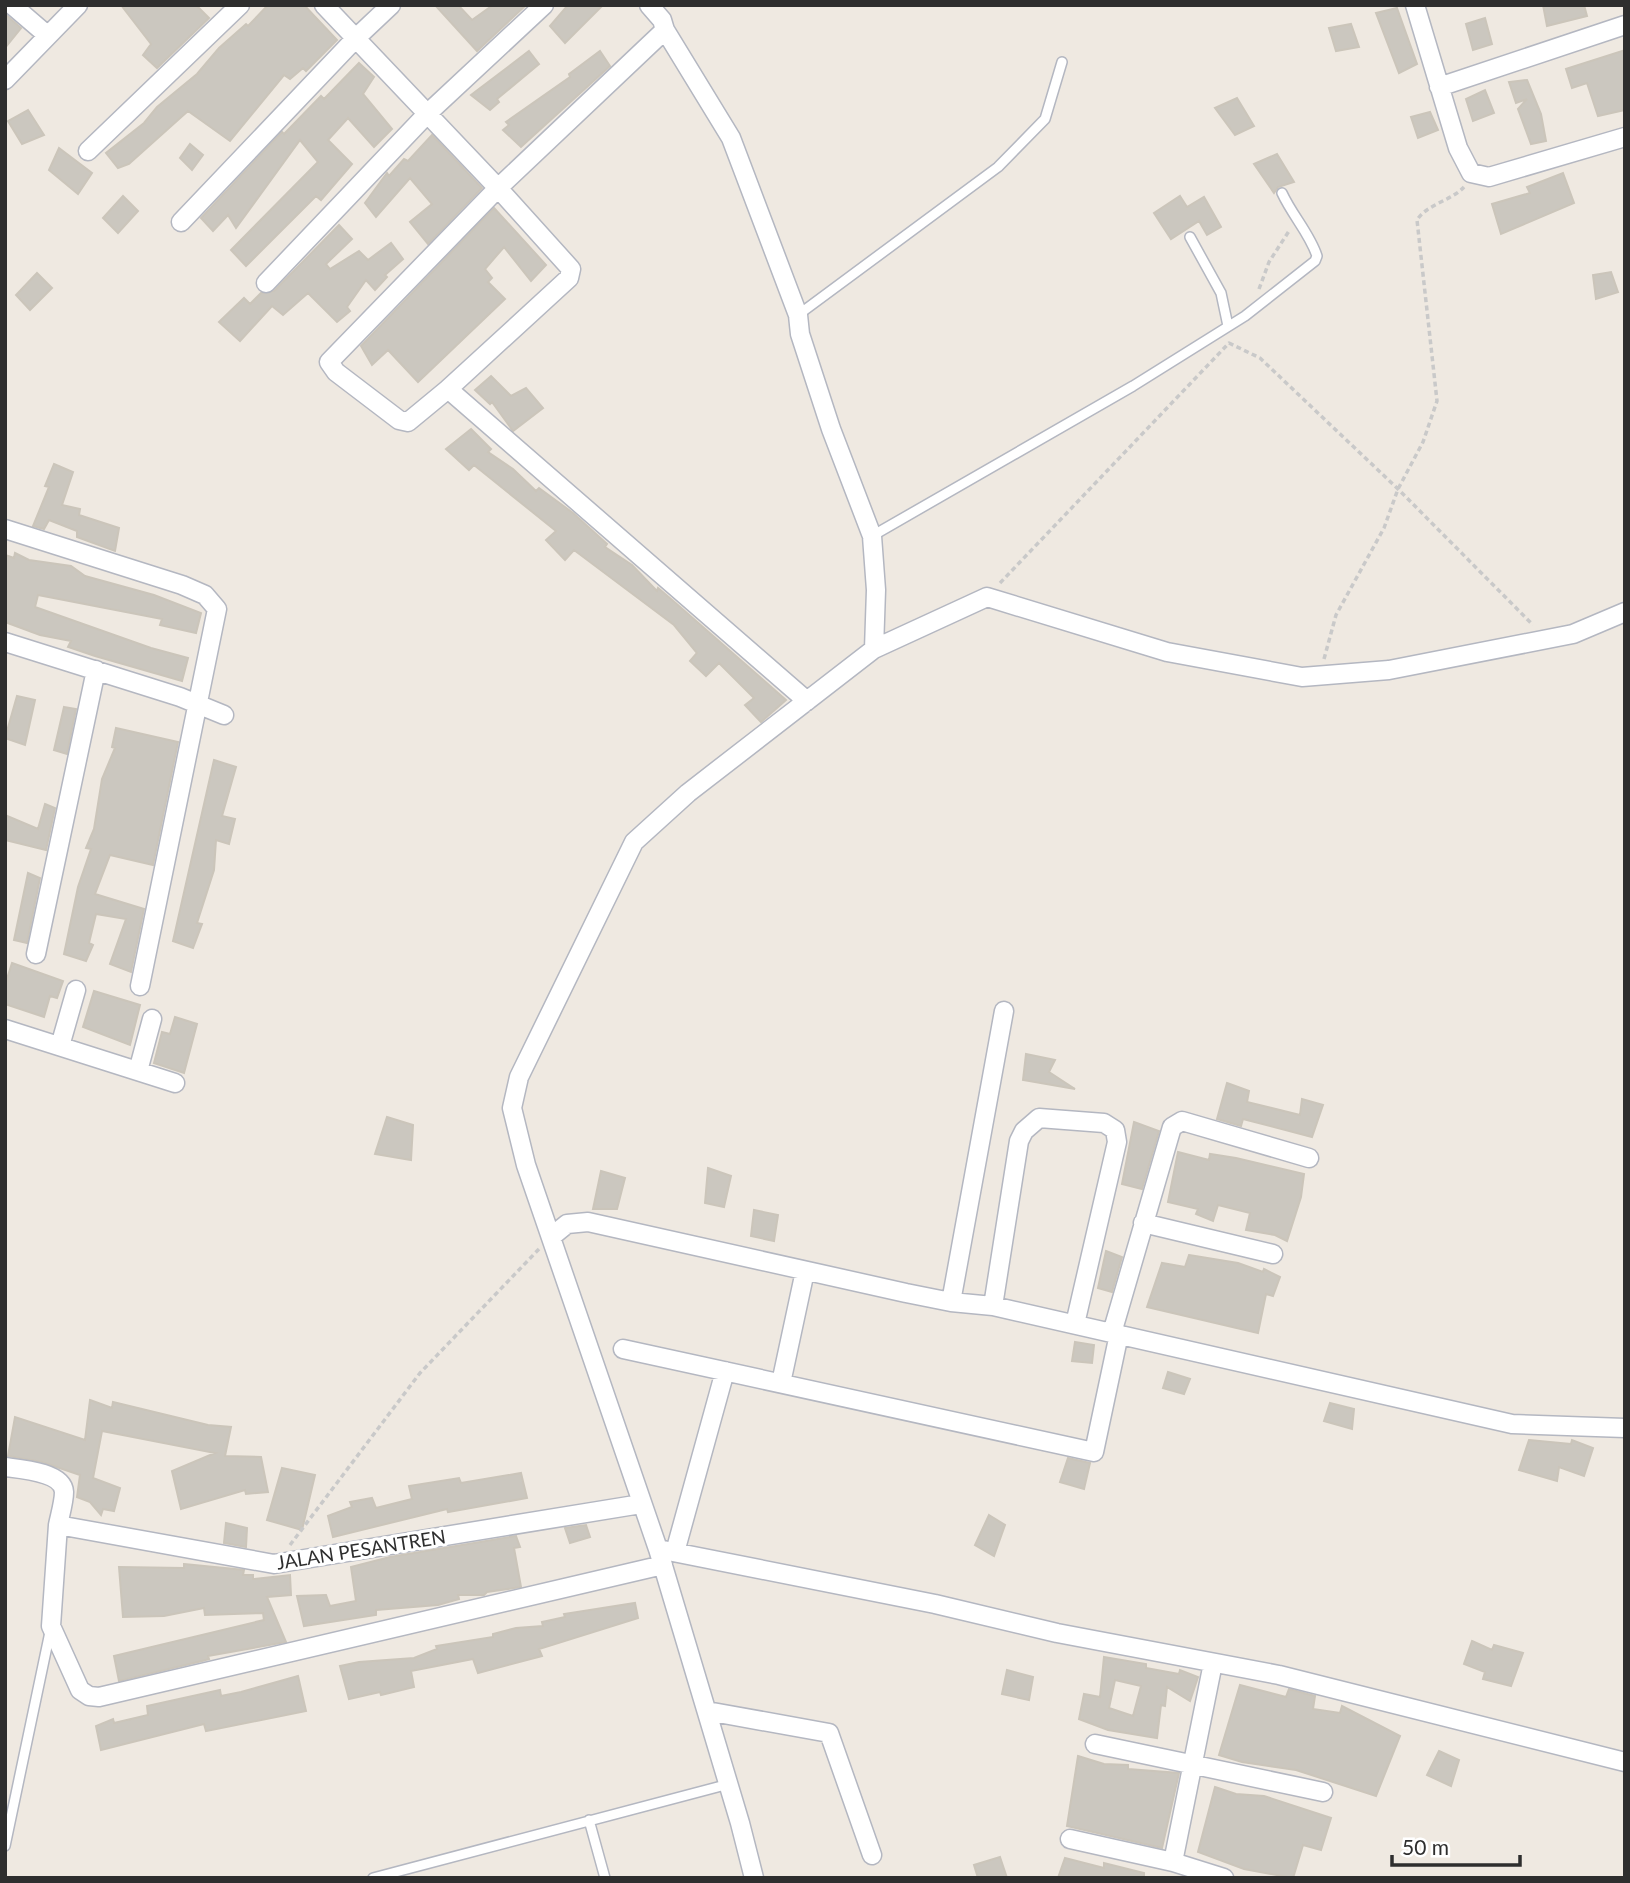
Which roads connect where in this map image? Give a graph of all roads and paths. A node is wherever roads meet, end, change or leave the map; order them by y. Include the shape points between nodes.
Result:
1 (12, 5) edge
2 (78, 5) edge
3 (240, 5) edge
4 (324, 5) edge
5 (391, 5) edge
6 (544, 5) edge
7 (649, 5) edge
8 (1415, 5) edge
9 (1625, 25) edge
10 (665, 30) junction
11 (47, 35) junction
12 (356, 38) junction
13 (1062, 62) dead end
14 (5, 80) edge
15 (1439, 87) junction
16 (427, 114) junction
17 (1625, 137) edge
18 (88, 151) dead end
19 (1471, 173) junction
20 (498, 188) junction
21 (1282, 193) dead end
22 (1295, 221) junction
23 (181, 222) dead end
24 (1190, 237) dead end
25 (265, 283) dead end
26 (798, 315) junction
27 (1244, 316) junction
28 (1228, 326) junction
29 (1229, 343) junction
30 (448, 389) junction
31 (1398, 489) junction
32 (5, 530) edge
33 (872, 536) junction
34 (986, 597) junction
35 (1625, 612) edge
36 (1547, 639) junction
37 (5, 642) edge
38 (874, 649) junction
39 (96, 670) junction
40 (1322, 675) junction
41 (807, 701) junction
42 (199, 704) junction
43 (224, 715) dead end
44 (36, 954) dead end
45 (140, 986) dead end
46 (76, 990) dead end
47 (1004, 1011) dead end
48 (152, 1019) dead end
49 (5, 1029) edge
50 (60, 1046) junction
51 (138, 1071) junction
52 (175, 1083) dead end
53 (1310, 1158) dead end
54 (1143, 1223) junction
55 (551, 1237) junction
56 (1273, 1254) dead end
57 (805, 1271) junction
58 (951, 1302) junction
59 (993, 1306) junction
60 (1075, 1324) junction
61 (1116, 1334) junction
62 (623, 1349) dead end
63 (725, 1371) junction
64 (782, 1383) junction
65 (1625, 1428) edge
66 (5, 1467) edge
67 (641, 1504) junction
68 (58, 1525) junction
69 (665, 1555) junction
70 (274, 1564) junction
71 (51, 1626) junction
72 (1213, 1662) junction
73 (707, 1711) junction
74 (1095, 1744) dead end
75 (1625, 1762) edge
76 (1193, 1765) junction
77 (729, 1784) junction
78 (1323, 1792) dead end
79 (589, 1821) junction
80 (1070, 1839) dead end
81 (5, 1846) edge
82 (872, 1855) dead end
83 (1173, 1862) junction
84 (373, 1878) edge
85 (605, 1878) edge
86 (754, 1878) edge
87 (1224, 1878) edge

1 - 11 street
2 - 11 street
3 - 18 street
4 - 12 street
5 - 12 street
6 - 16 street
7 - 10 street
8 - 15 street
9 - 15 street
10 - 20 street
10 - 26 street via 731,138
11 - 14 street
12 - 16 street
12 - 23 street
13 - 26 lane via 1045,119 998,167
15 - 19 street
16 - 20 street
16 - 25 street
17 - 19 street via 1489,177
19 - 31 path via 1455,196 1417,220 1437,401 1423,442
20 - 30 street via 571,269 569,278
20 - 30 street via 329,362 399,420 408,422
21 - 22 lane
22 - 27 path via 1269,262
22 - 27 lane via 1312,241 1315,261
24 - 28 lane via 1221,293
26 - 33 street via 831,429
27 - 28 lane
27 - 29 path
28 - 33 lane
29 - 31 path via 1260,358
29 - 34 path
30 - 41 street
31 - 36 path
31 - 40 path via 1384,528 1327,637
32 - 42 street via 183,586 214,603 217,609
33 - 38 street
34 - 38 street
34 - 40 street via 1167,652 1302,677
35 - 36 street via 1573,634
36 - 40 street via 1389,670
37 - 39 street
38 - 41 street
39 - 42 street
39 - 44 street
41 - 55 street via 688,793 634,842 526,1059 512,1108
42 - 43 street
42 - 45 street
46 - 50 street
47 - 58 street
48 - 51 street
49 - 50 street
50 - 51 street
51 - 52 street
53 - 54 street via 1182,1121 1168,1134
54 - 56 street
54 - 61 street
55 - 57 street via 567,1224 588,1222
55 - 67 street
55 - 70 path via 420,1373
57 - 58 street
57 - 64 street
58 - 59 street
59 - 60 street
59 - 60 street via 1024,1131 1039,1118 1104,1123 1115,1130 1116,1142
60 - 61 street
61 - 64 street via 1094,1452
61 - 65 street via 1512,1424
62 - 63 street
63 - 64 street
63 - 69 street
66 - 68 street via 59,1481 64,1490
67 - 69 street
67 - 70 street, JALAN PESANTREN
68 - 70 street, JALAN PESANTREN
68 - 71 street
69 - 71 street via 99,1697 80,1690
69 - 72 street
69 - 73 street
71 - 81 lane
72 - 75 street
72 - 76 street
73 - 77 street
73 - 82 street via 828,1733
74 - 76 street
76 - 78 street
76 - 83 street
77 - 79 lane
77 - 86 street
79 - 84 lane
79 - 85 lane
80 - 83 street
83 - 87 street

